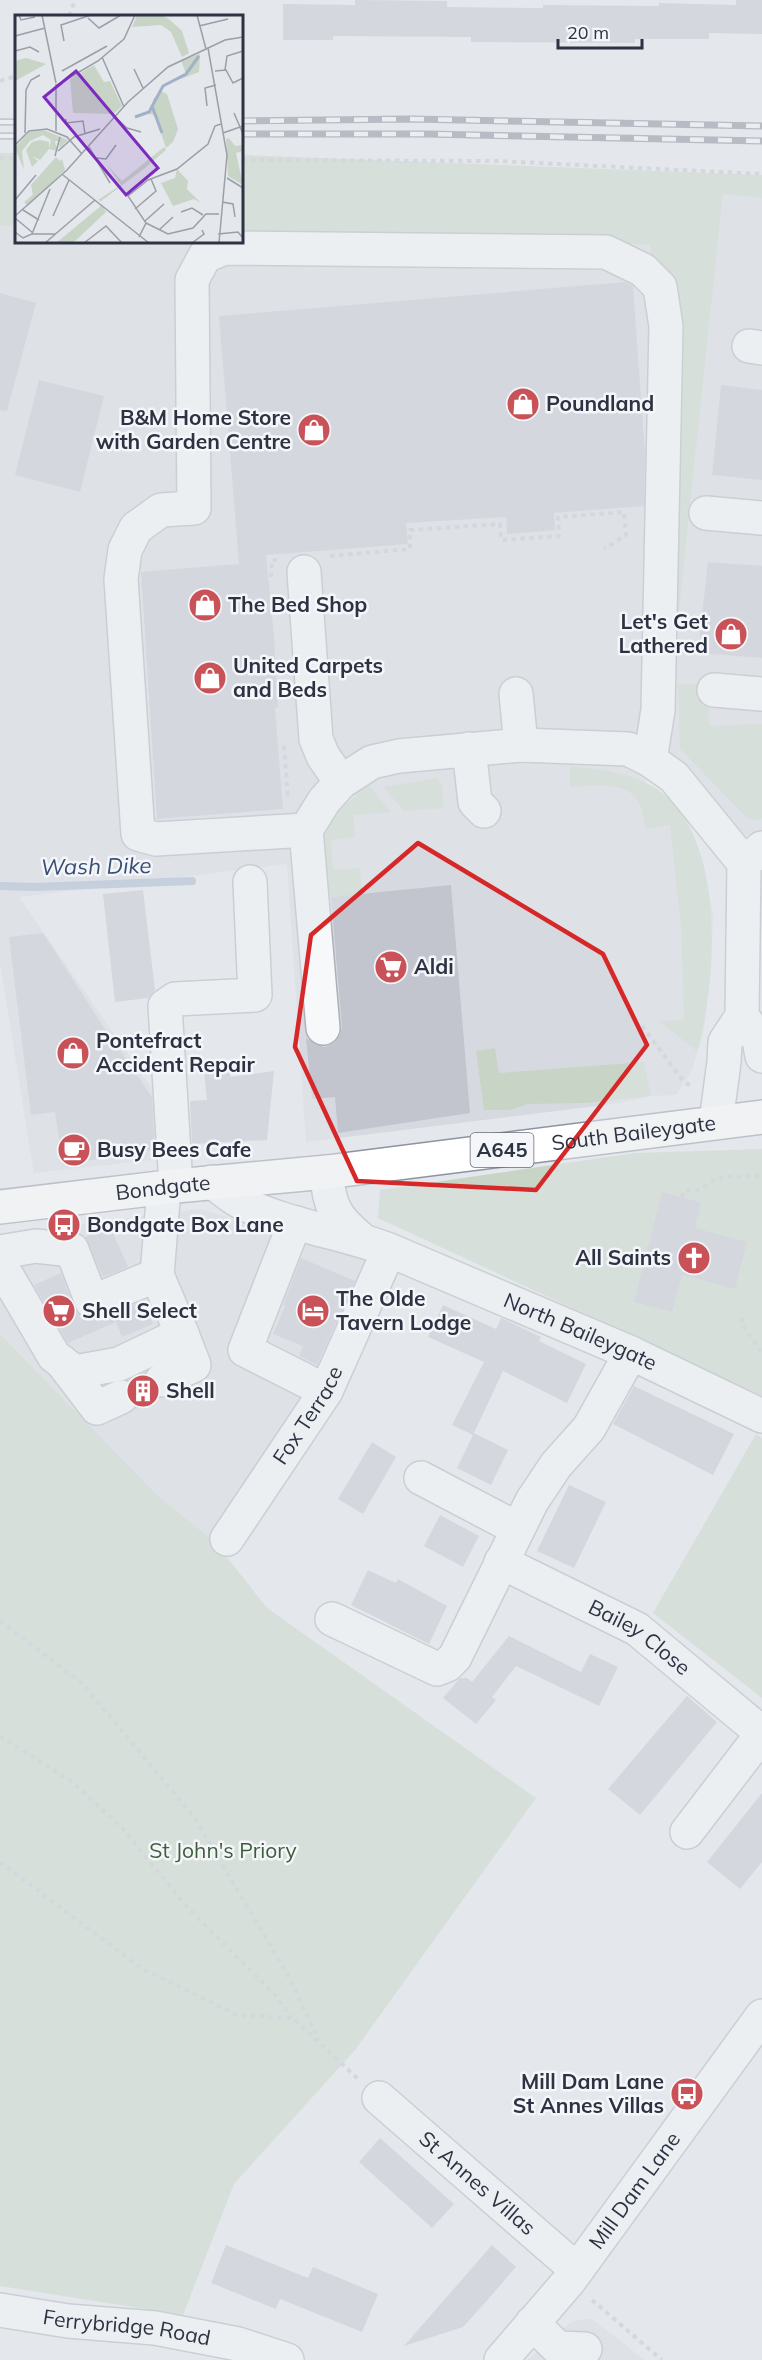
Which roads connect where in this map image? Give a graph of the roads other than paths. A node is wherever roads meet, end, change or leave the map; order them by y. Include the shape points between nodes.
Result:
1 (706, 513) dead end
2 (762, 518) edge
3 (306, 562) road end
4 (714, 690) dead end
5 (516, 694) dead end
6 (762, 694) edge
7 (521, 745) junction
8 (469, 750) junction
9 (650, 760) junction
10 (353, 774) junction
11 (484, 811) dead end
12 (309, 825) junction
13 (753, 856) edge
14 (250, 882) dead end
15 (742, 1016) junction
16 (323, 1029) dead end
17 (762, 1056) edge
18 (762, 1117) edge
19 (716, 1122) junction
20 (327, 1172) junction
21 (212, 1182) junction
22 (170, 1188) junction
23 (0, 1207) edge
24 (297, 1223) junction
25 (375, 1245) junction
26 (0, 1262) edge
27 (157, 1275) junction
28 (182, 1334) junction
29 (631, 1353) junction
30 (62, 1362) junction
31 (162, 1380) tunnel mouth
32 (326, 1391) junction
33 (121, 1397) tunnel mouth
34 (762, 1416) edge
35 (421, 1478) dead end
36 (518, 1529) junction
37 (226, 1539) dead end
38 (501, 1562) junction
39 (332, 1619) dead end
40 (762, 1733) edge
41 (687, 1832) dead end
42 (762, 2016) edge
43 (379, 2098) road end
44 (573, 2276) junction
45 (0, 2310) edge
46 (532, 2322) junction
47 (585, 2349) dead end
48 (287, 2360) edge
49 (501, 2360) edge

1 - 2 street
3 - 10 street via 316,739 323,756
4 - 6 street
5 - 7 street
7 - 8 street
7 - 9 street via 628,749
8 - 10 street via 399,756 372,762
8 - 11 street via 476,802
9 - 12 street via 658,710 666,350 660,287 643,270 606,252 225,248 205,256 192,280 194,508 161,510 136,528 125,550 121,579 138,834 156,839
9 - 13 street via 674,777
10 - 12 street via 324,801
12 - 16 street
13 - 15 street
14 - 22 street via 255,995 175,999 165,1006
15 - 17 street via 759,1040
15 - 19 street via 725,1042
18 - 19 highway, South Baileygate / A645
19 - 20 highway, South Baileygate / A645
20 - 21 highway, Bondgate / A645
20 - 25 street, North Baileygate via 328,1194 341,1222
21 - 22 highway, Bondgate / A645
21 - 24 street, North Baileygate via 238,1200
22 - 23 highway, Bondgate / A645
22 - 27 street
24 - 25 street, North Baileygate
24 - 32 street via 245,1350
25 - 29 street, North Baileygate
25 - 32 street, Fox Terrace
26 - 27 street via 36,1246 72,1250 92,1302
26 - 30 street via 54,1356
27 - 28 street
28 - 30 street via 119,1364 75,1372
28 - 31 street via 195,1365
29 - 34 street, North Baileygate
29 - 36 street via 589,1428 556,1465
30 - 33 street via 97,1408
32 - 37 street, Fox Terrace
35 - 36 street
36 - 38 street
38 - 39 street via 455,1658 437,1669
38 - 40 street, Bailey Close via 637,1629
40 - 41 street, Bailey Close
42 - 44 street, Mill Dam Lane
43 - 44 street, St Annes Villas
44 - 46 street, Mill Dam Lane
45 - 48 street, Ferrybridge Road via 68,2321 155,2328 238,2344
46 - 47 street via 558,2348
46 - 49 street, Mill Dam Lane

